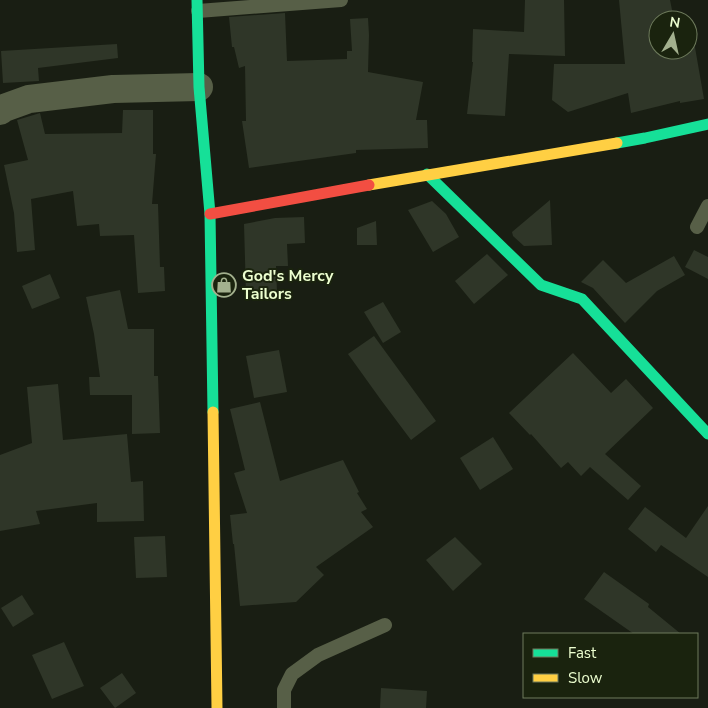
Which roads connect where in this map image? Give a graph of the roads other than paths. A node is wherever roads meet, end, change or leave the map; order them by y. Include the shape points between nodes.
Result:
1 (342, 0) edge
2 (197, 6) edge
3 (199, 88) junction
4 (0, 111) edge
5 (708, 124) edge
6 (427, 174) junction
7 (708, 206) edge
8 (210, 214) junction
9 (697, 227) dead end
10 (708, 434) edge
11 (385, 625) dead end
12 (217, 708) edge
13 (284, 708) edge

1 - 2 lane
2 - 3 street
3 - 4 street via 113,89 29,99
3 - 8 street
5 - 6 street via 645,138
6 - 8 street
6 - 10 street via 541,285 582,299
7 - 9 lane
8 - 12 street
11 - 13 lane via 318,655 292,674 284,690

